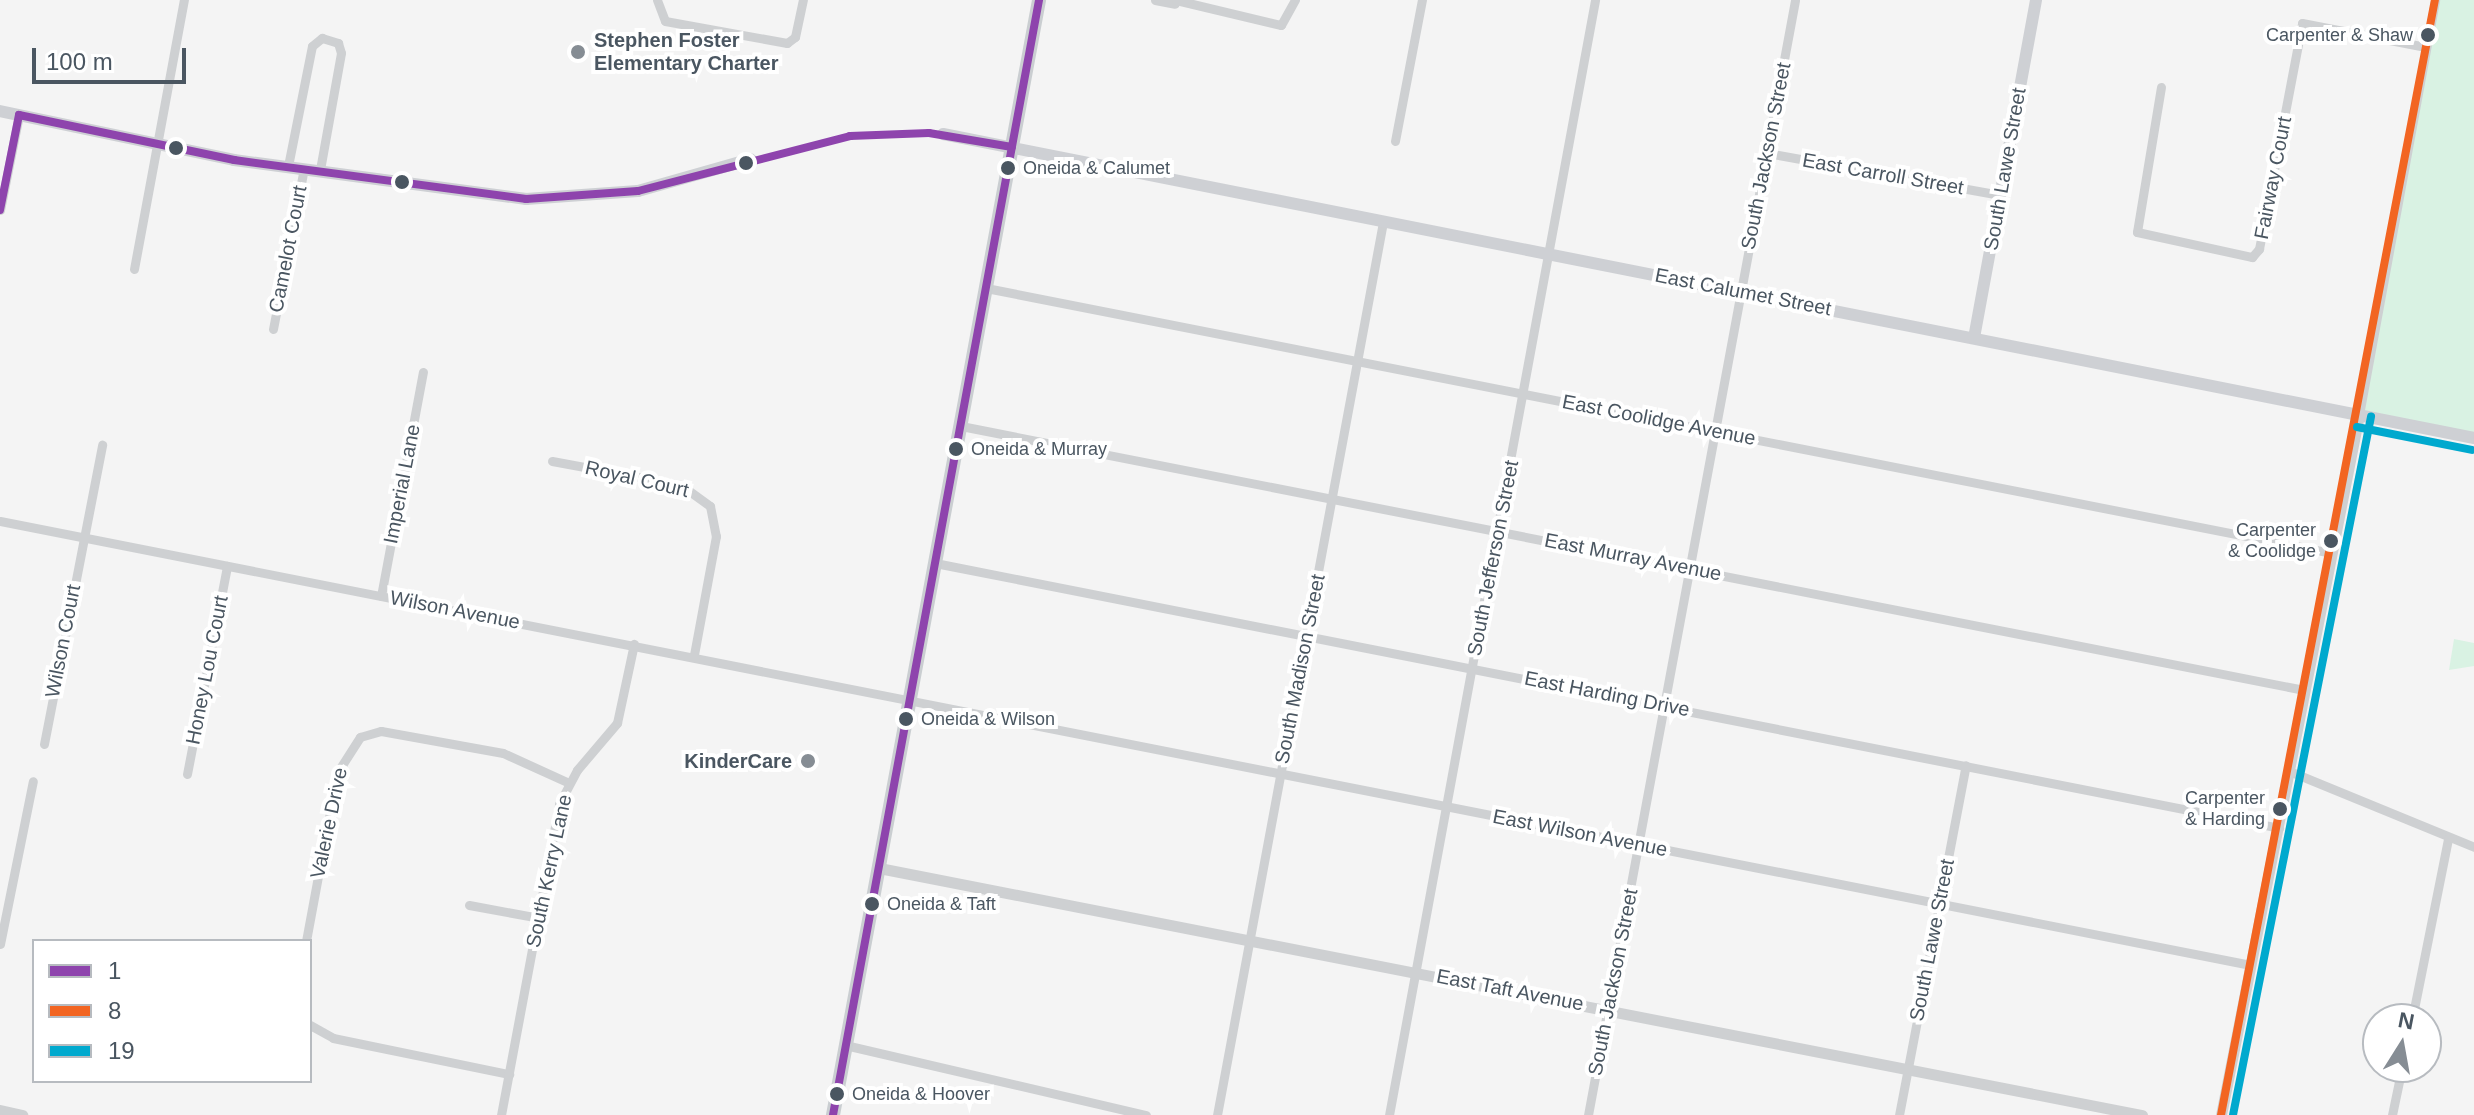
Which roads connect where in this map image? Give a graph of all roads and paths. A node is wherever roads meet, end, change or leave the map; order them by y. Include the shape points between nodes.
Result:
1 (184, 0) edge
2 (657, 0) edge
3 (803, 0) edge
4 (1039, 0) edge
5 (1155, 0) edge
6 (1295, 0) edge
7 (1422, 0) edge
8 (1595, 0) edge
9 (1795, 0) edge
10 (2036, 0) edge
11 (2435, 0) edge
12 (1175, 2) edge
13 (2426, 47) junction
14 (2161, 87) dead end
15 (0, 111) edge
16 (19, 115) junction
17 (943, 134) dead end
18 (1395, 141) dead end
19 (157, 145) junction
20 (1012, 147) junction
21 (1767, 153) junction
22 (751, 159) dead end
23 (288, 166) junction
24 (304, 168) junction
25 (320, 170) junction
26 (2000, 195) junction
27 (0, 210) edge
28 (1383, 222) junction
29 (1548, 254) junction
30 (134, 269) dead end
31 (986, 288) junction
32 (1741, 292) junction
33 (273, 329) dead end
34 (1974, 338) junction
35 (1358, 360) junction
36 (423, 372) dead end
37 (1523, 393) junction
38 (2359, 415) junction
39 (961, 426) junction
40 (1716, 431) junction
41 (2474, 438) edge
42 (102, 445) dead end
43 (552, 461) dead end
44 (1332, 498) junction
45 (0, 521) edge
46 (1498, 531) junction
47 (83, 539) junction
48 (2332, 553) junction
49 (935, 563) junction
50 (227, 566) junction
51 (1690, 568) junction
52 (381, 596) junction
53 (1307, 636) junction
54 (634, 644) junction
55 (694, 655) junction
56 (1472, 668) junction
57 (2304, 690) junction
58 (909, 699) junction
59 (1665, 706) junction
60 (44, 744) dead end
61 (1966, 765) junction
62 (2289, 771) junction
63 (187, 774) dead end
64 (1280, 774) junction
65 (33, 781) dead end
66 (569, 783) junction
67 (1446, 807) junction
68 (2279, 828) junction
69 (2448, 839) junction
70 (1639, 845) junction
71 (2474, 847) edge
72 (879, 868) junction
73 (1939, 904) junction
74 (469, 905) dead end
75 (539, 918) junction
76 (306, 939) edge
77 (1250, 939) junction
78 (0, 944) edge
79 (2251, 965) junction
80 (1415, 972) junction
81 (2415, 1003) edge
82 (1608, 1010) junction
83 (312, 1026) edge
84 (845, 1045) junction
85 (1908, 1070) junction
86 (509, 1074) junction
87 (2399, 1083) edge
88 (0, 1110) edge
89 (22, 1115) edge
90 (501, 1115) edge
91 (833, 1115) edge
92 (1146, 1115) edge
93 (1217, 1115) edge
94 (1389, 1115) edge
95 (1588, 1115) edge
96 (1899, 1115) edge
97 (2142, 1115) edge
98 (2221, 1115) edge
99 (2392, 1115) edge

1 - 19 street
2 - 3 street via 665,21 787,43 795,37
4 - 20 main road
5 - 12 street
6 - 12 street via 1281,25
7 - 18 street
8 - 29 street, South Jefferson Street
9 - 21 street, South Jackson Street
10 - 26 main road, South Lawe Street
11 - 13 street
13 - 14 street, Fairway Court via 2302,23 2255,256 2137,232
13 - 38 street
15 - 16 main road
16 - 19 main road
16 - 27 street
17 - 20 main road, East Calumet Street
19 - 23 main road
19 - 30 street
20 - 28 main road, East Calumet Street
20 - 31 main road
21 - 26 street, East Carroll Street
21 - 32 street, South Jackson Street
22 - 25 main road via 638,191 571,199
23 - 24 main road
23 - 25 street via 312,46 322,38 338,43 341,53
24 - 25 main road
24 - 33 street, Camelot Court
26 - 34 main road, South Lawe Street
28 - 29 main road, East Calumet Street
28 - 35 street, South Madison Street
29 - 32 main road, East Calumet Street
29 - 37 street, South Jefferson Street
31 - 35 street, East Coolidge Avenue
31 - 39 main road
32 - 34 main road, East Calumet Street
32 - 40 street, South Jackson Street
34 - 38 main road, East Calumet Street
35 - 37 street, East Coolidge Avenue
35 - 44 street, South Madison Street
36 - 52 street, Imperial Lane
37 - 40 street, East Coolidge Avenue
37 - 46 street, South Jefferson Street
38 - 41 main road, East Calumet Street
38 - 48 street
39 - 44 street, East Murray Avenue
39 - 49 main road
40 - 48 street, East Coolidge Avenue
40 - 51 street, South Jackson Street
42 - 47 street, Wilson Court
43 - 55 street, Royal Court via 681,485 710,506 716,536
44 - 46 street, East Murray Avenue
44 - 53 street, South Madison Street
45 - 47 street, Wilson Avenue
46 - 51 street, East Murray Avenue
46 - 56 street, South Jefferson Street
47 - 50 street, Wilson Avenue
47 - 60 street, Wilson Court
48 - 57 street
49 - 53 street, East Harding Drive
49 - 58 main road
50 - 52 street, Wilson Avenue
50 - 63 street, Honey Lou Court
51 - 57 street, East Murray Avenue
51 - 59 street, South Jackson Street
52 - 54 street, Wilson Avenue
53 - 56 street, East Harding Drive
53 - 64 street, South Madison Street
54 - 55 street, Wilson Avenue
54 - 66 street, South Kerry Lane via 617,723
55 - 58 street, Wilson Avenue
56 - 59 street, East Harding Drive
56 - 67 street, South Jefferson Street
57 - 62 street
58 - 64 street, East Wilson Avenue
58 - 72 main road
59 - 61 street, East Harding Drive
59 - 70 street, South Jackson Street
61 - 68 street, East Harding Drive
61 - 73 street, South Lawe Street
62 - 68 street
62 - 69 street
64 - 67 street, East Wilson Avenue
64 - 77 street, South Madison Street
65 - 78 street
66 - 75 street, South Kerry Lane
66 - 76 street, Valerie Drive via 503,753 381,731 360,737 337,773
67 - 70 street, East Wilson Avenue
67 - 80 street, South Jefferson Street
68 - 79 street
69 - 71 street
69 - 81 street
70 - 73 street, East Wilson Avenue
70 - 82 street, South Jackson Street
72 - 77 street, East Taft Avenue
72 - 84 main road
73 - 79 street, East Wilson Avenue
73 - 85 street, South Lawe Street
74 - 75 street
75 - 86 street, South Kerry Lane
77 - 80 street, East Taft Avenue
77 - 93 street, South Madison Street
79 - 98 street
80 - 82 street, East Taft Avenue
80 - 94 street, South Jefferson Street
82 - 85 street, East Taft Avenue
82 - 95 street, South Jackson Street
83 - 86 street via 333,1038
84 - 91 main road
84 - 92 street
85 - 96 street, South Lawe Street
85 - 97 street, East Taft Avenue
86 - 90 street, South Kerry Lane
87 - 99 street
88 - 89 street

